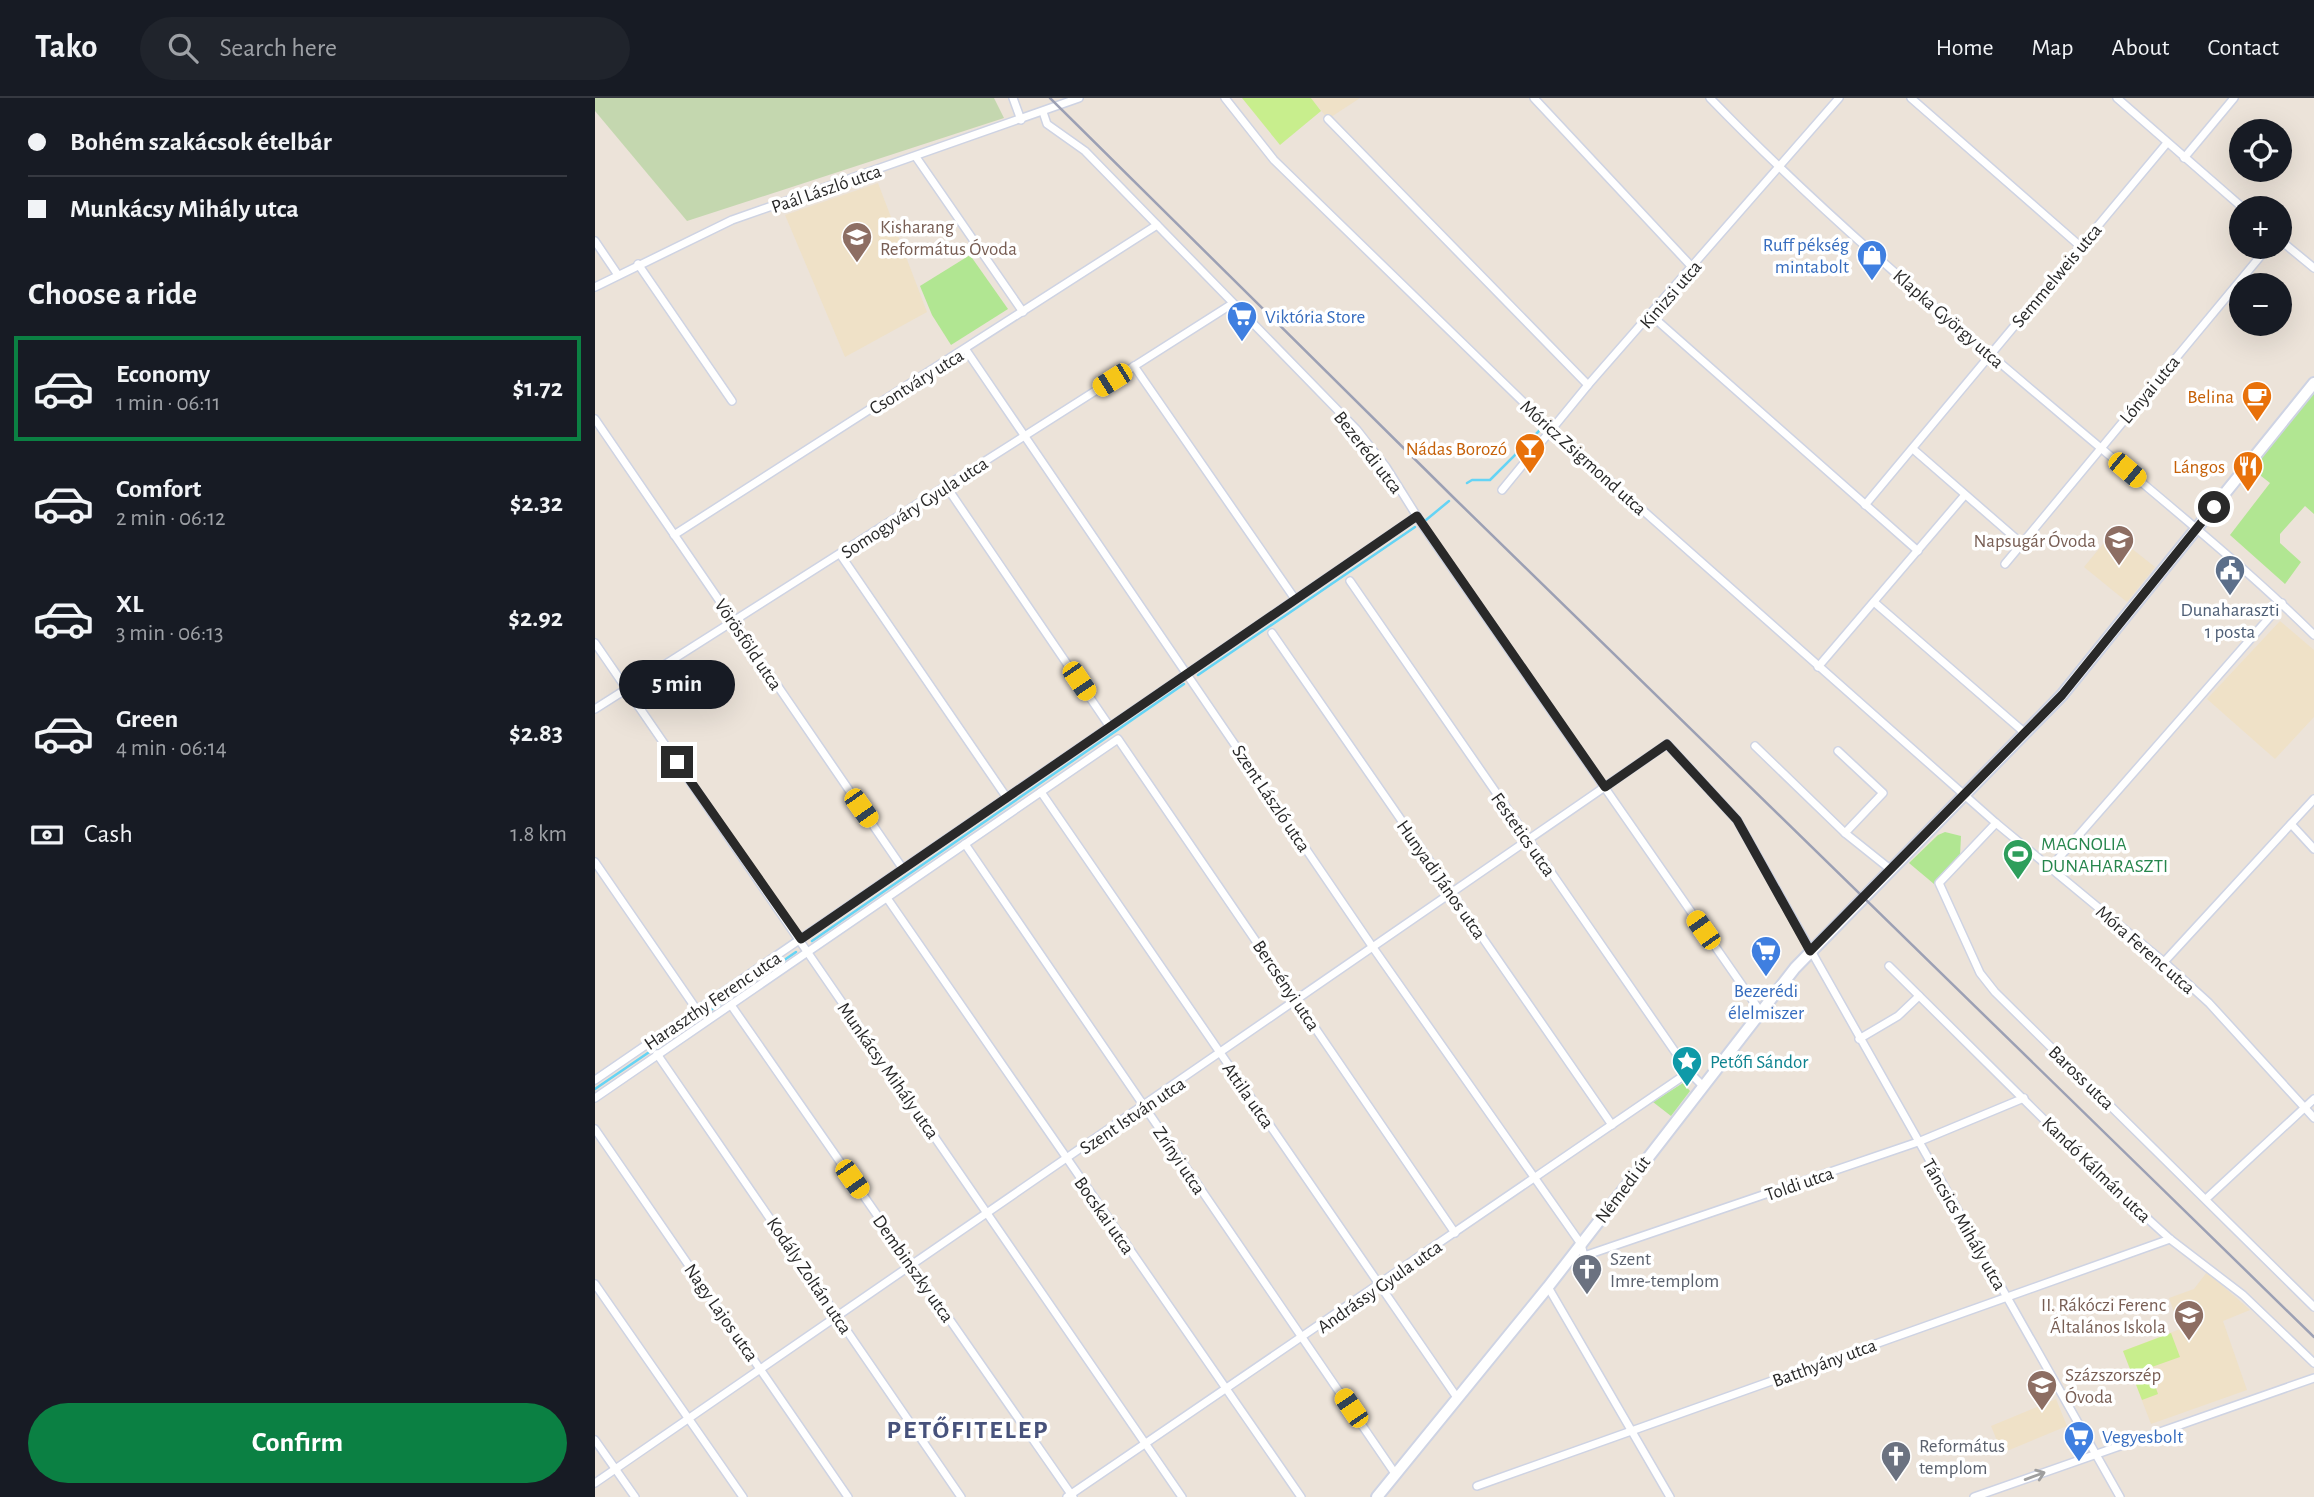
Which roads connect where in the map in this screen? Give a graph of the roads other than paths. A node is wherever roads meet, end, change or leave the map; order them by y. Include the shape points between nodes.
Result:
1 (1013, 98) edge
2 (1079, 98) edge
3 (1225, 98) edge
4 (1534, 98) edge
5 (1710, 98) edge
6 (1839, 98) edge
7 (1911, 98) edge
8 (2117, 98) edge
9 (2234, 98) edge
10 (1044, 112) junction
11 (1328, 119) dead end
12 (1021, 120) junction
13 (2167, 143) junction
14 (916, 157) junction
15 (2183, 158) junction
16 (1778, 168) junction
17 (2229, 196) edge
18 (1157, 225) junction
19 (595, 241) edge
20 (2080, 246) junction
21 (2292, 250) edge
22 (2258, 259) edge
23 (638, 264) junction
24 (1693, 268) junction
25 (2314, 268) edge
26 (618, 275) junction
27 (595, 287) edge
28 (1232, 304) junction
29 (1023, 312) junction
30 (1652, 316) junction
31 (966, 350) junction
32 (1990, 355) junction
33 (1134, 366) junction
34 (2314, 383) edge
35 (1588, 385) junction
36 (733, 401) dead end
37 (595, 419) edge
38 (1551, 429) junction
39 (1024, 436) junction
40 (2101, 448) junction
41 (1913, 449) junction
42 (946, 486) junction
43 (1502, 490) dead end
44 (1964, 496) junction
45 (1865, 505) junction
46 (1417, 516) junction
47 (2197, 528) junction
48 (674, 535) junction
49 (2021, 543) junction
50 (1917, 551) junction
51 (840, 554) junction
52 (2005, 564) dead end
53 (1350, 581) dead end
54 (1295, 599) junction
55 (1874, 602) junction
56 (2282, 603) junction
57 (734, 621) junction
58 (1272, 633) dead end
59 (2314, 635) edge
60 (595, 643) edge
61 (1818, 667) junction
62 (1187, 674) junction
63 (627, 689) junction
64 (595, 709) edge
65 (1110, 727) junction
66 (2025, 733) junction
67 (1667, 744) joint
68 (1755, 746) dead end
69 (1838, 751) dead end
70 (1605, 787) junction
71 (1041, 792) junction
72 (1964, 795) junction
73 (1007, 798) junction
74 (2314, 799) edge
75 (1996, 823) junction
76 (2291, 824) junction
77 (1845, 833) junction
78 (1528, 841) junction
79 (965, 844) junction
80 (2314, 849) edge
81 (595, 862) edge
82 (2050, 868) junction
83 (903, 869) junction
84 (1890, 869) junction
85 (1453, 894) junction
86 (887, 898) junction
87 (801, 939) junction
88 (1374, 949) junction
89 (1810, 951) junction
90 (808, 953) junction
91 (2164, 962) junction
92 (1889, 966) dead end
93 (1919, 996) junction
94 (1298, 1001) junction
95 (731, 1005) junction
96 (697, 1010) junction
97 (1760, 1011) junction
98 (1859, 1039) junction
99 (657, 1054) junction
100 (1221, 1054) junction
101 (1689, 1072) junction
102 (595, 1080) edge
103 (1702, 1085) junction
104 (595, 1098) edge
105 (2024, 1098) junction
106 (2314, 1099) edge
107 (1144, 1107) junction
108 (2304, 1108) junction
109 (2314, 1118) edge
110 (1612, 1125) junction
111 (595, 1129) edge
112 (1918, 1142) junction
113 (1066, 1159) junction
114 (1533, 1178) junction
115 (2207, 1198) junction
116 (987, 1214) junction
117 (1455, 1233) junction
118 (2170, 1239) junction
119 (1581, 1244) junction
120 (912, 1266) junction
121 (595, 1284) edge
122 (1380, 1285) junction
123 (1548, 1287) junction
124 (2006, 1297) junction
125 (2314, 1307) edge
126 (839, 1317) junction
127 (1303, 1339) junction
128 (2314, 1363) edge
129 (762, 1369) junction
130 (2314, 1378) edge
131 (1227, 1388) junction
132 (1458, 1399) junction
133 (689, 1419) junction
134 (1632, 1431) junction
135 (595, 1440) edge
136 (1146, 1443) junction
137 (2095, 1454) junction
138 (615, 1469) junction
139 (1396, 1475) junction
140 (595, 1483) edge
141 (1477, 1486) dead end
142 (1071, 1496) edge
143 (635, 1497) edge
144 (743, 1497) edge
145 (848, 1497) edge
146 (961, 1497) edge
147 (1182, 1497) edge
148 (1301, 1497) edge
149 (1377, 1497) edge
150 (1670, 1497) edge
151 (1974, 1497) edge
152 (2120, 1497) edge

1 - 12 street
2 - 10 street, Paál László utca
3 - 38 street, Móricz Zsigmond utca via 1273,160
4 - 24 street
5 - 16 street, Klapka György utca
6 - 16 street, Kinizsi utca
7 - 20 street
8 - 13 street
9 - 15 street
10 - 12 street, Paál László utca
10 - 18 street, Bezerédi utca via 1047,124 1085,151
11 - 35 street
12 - 14 street, Paál László utca
13 - 15 street
13 - 20 street, Semmelweis utca
14 - 23 street, Paál László utca via 732,220
14 - 29 street
15 - 17 street
16 - 24 street, Kinizsi utca
16 - 32 street, Klapka György utca
18 - 28 street, Bezerédi utca
18 - 29 street, Csontváry utca
19 - 26 street
20 - 32 street, Semmelweis utca
21 - 25 street
22 - 40 street, Lónyai utca
23 - 26 street, Paál László utca
23 - 36 street
24 - 30 street, Kinizsi utca
26 - 27 street, Paál László utca
28 - 33 street, Somogyváry Gyula utca
28 - 46 street, Bezerédi utca via 1357,430
29 - 31 street, Csontváry utca
30 - 35 street, Kinizsi utca
30 - 45 street
31 - 39 street, Szent László utca
31 - 48 street, Csontváry utca
32 - 40 street, Klapka György utca
32 - 41 street, Semmelweis utca
33 - 39 street, Somogyváry Gyula utca
33 - 54 street
34 - 47 main road, Némedi út
35 - 38 street, Kinizsi utca
37 - 48 street, Vörösföld utca
38 - 43 street, Kinizsi utca
38 - 61 street, Móricz Zsigmond utca
39 - 42 street, Somogyváry Gyula utca
39 - 62 street, Szent László utca
40 - 47 street, Klapka György utca
40 - 49 street, Lónyai utca
41 - 44 street
41 - 45 street, Semmelweis utca
42 - 51 street, Somogyváry Gyula utca
42 - 65 street
44 - 49 street
44 - 50 street
45 - 50 street
46 - 54 street, Haraszthy Ferenc utca
46 - 70 street, Bezerédi utca
47 - 56 street, Klapka György utca
47 - 66 main road, Némedi út via 2097,654
48 - 57 street, Vörösföld utca
49 - 52 street, Lónyai utca
50 - 55 street
51 - 57 street, Somogyváry Gyula utca
51 - 73 street
53 - 78 street, Festetics utca
54 - 62 street, Haraszthy Ferenc utca
55 - 61 street
55 - 66 street
56 - 59 street, Klapka György utca
56 - 82 street
57 - 63 street, Somogyváry Gyula utca
57 - 83 street, Vörösföld utca
58 - 85 street, Hunyadi János utca
60 - 63 street, Munkácsy Mihály utca
61 - 72 street, Móricz Zsigmond utca
62 - 65 street, Haraszthy Ferenc utca
62 - 88 street, Szent László utca
63 - 64 street, Somogyváry Gyula utca
63 - 87 street, Munkácsy Mihály utca
65 - 73 street, Haraszthy Ferenc utca
66 - 72 main road, Némedi út
67 - 70 street, Szent István utca
67 - 89 street, Táncsics Mihály utca via 1737,820
68 - 77 street
69 - 77 street via 1882,793
70 - 78 street, Szent István utca
70 - 97 street, Bezerédi utca
71 - 79 street
71 - 94 street, Bercsényi utca via 1118,739
71 - 100 street, Attila utca
72 - 75 street, Móra Ferenc utca
72 - 84 main road, Némedi út
73 - 83 street, Haraszthy Ferenc utca
74 - 76 street
75 - 82 street, Móra Ferenc utca
75 - 115 street, Baross utca via 1939,883 1980,973
76 - 80 street
76 - 91 street
77 - 84 street
78 - 85 street, Szent István utca
78 - 101 street, Festetics utca
79 - 86 street
79 - 107 street, Zrínyi utca
81 - 96 street
82 - 91 street, Móra Ferenc utca
83 - 87 street, Haraszthy Ferenc utca
84 - 89 main road, Némedi út
85 - 88 street, Szent István utca
85 - 110 street, Hunyadi János utca
86 - 90 street
86 - 113 street, Bocskai utca
87 - 90 street, Munkácsy Mihály utca
87 - 96 street, Haraszthy Ferenc utca
88 - 94 street, Szent István utca
88 - 114 street, Szent László utca
89 - 97 main road, Némedi út
89 - 98 street, Táncsics Mihály utca
90 - 95 street
90 - 116 street, Munkácsy Mihály utca
91 - 108 street, Móra Ferenc utca via 2209,1003
92 - 93 street, Kandó Kálmán utca
93 - 98 street via 1898,1016
93 - 105 street, Kandó Kálmán utca
94 - 100 street, Szent István utca
94 - 117 street, Bercsényi utca
95 - 99 street
95 - 120 street, Dembinszky utca
96 - 102 street, Haraszthy Ferenc utca
97 - 103 main road, Némedi út
98 - 112 street, Táncsics Mihály utca
99 - 104 street
99 - 126 street, Kodály Zoltán utca
100 - 107 street, Szent István utca
100 - 122 street, Attila utca
101 - 103 street, Festetics utca
101 - 110 street, Andrássy Gyula utca
103 - 119 main road, Némedi út
105 - 112 street, Toldi utca
105 - 118 street, Kandó Kálmán utca
106 - 108 street
107 - 113 street, Szent István utca
107 - 127 street, Zrínyi utca
108 - 109 street, Móra Ferenc utca
108 - 115 street
110 - 114 street, Andrássy Gyula utca
111 - 129 street, Nagy Lajos utca
112 - 119 street, Toldi utca via 1587,1257
112 - 124 street, Táncsics Mihály utca
113 - 116 street, Szent István utca
113 - 131 street, Bocskai utca
114 - 117 street, Andrássy Gyula utca
114 - 119 street, Szent László utca
115 - 125 street, Baross utca
116 - 120 street, Szent István utca
116 - 136 street, Munkácsy Mihály utca
117 - 122 street, Andrássy Gyula utca
118 - 124 street, Batthyány utca
118 - 128 street, Kandó Kálmán utca via 2243,1295
119 - 123 main road, Némedi út
120 - 126 street, Szent István utca
120 - 142 street, Dembinszky utca
121 - 133 street
122 - 127 street, Andrássy Gyula utca
122 - 132 street, Attila utca
123 - 132 main road, Némedi út
123 - 134 street
124 - 134 street, Batthyány utca
124 - 137 street, Táncsics Mihály utca
126 - 129 street, Szent István utca
126 - 146 street, Kodály Zoltán utca
127 - 131 street, Andrássy Gyula utca
127 - 139 street, Zrínyi utca
129 - 133 street, Szent István utca
129 - 145 street, Nagy Lajos utca
130 - 137 street
131 - 136 street, Andrássy Gyula utca
131 - 148 street, Bocskai utca
132 - 139 main road, Némedi út
133 - 138 street, Szent István utca
133 - 144 street
134 - 141 street, Batthyány utca
134 - 150 street
135 - 138 street
136 - 142 street, Andrássy Gyula utca
136 - 147 street, Munkácsy Mihály utca
151 -> 137 street
137 - 152 street, Táncsics Mihály utca
138 - 140 street, Szent István utca
138 - 143 street
139 - 149 main road, Némedi út

